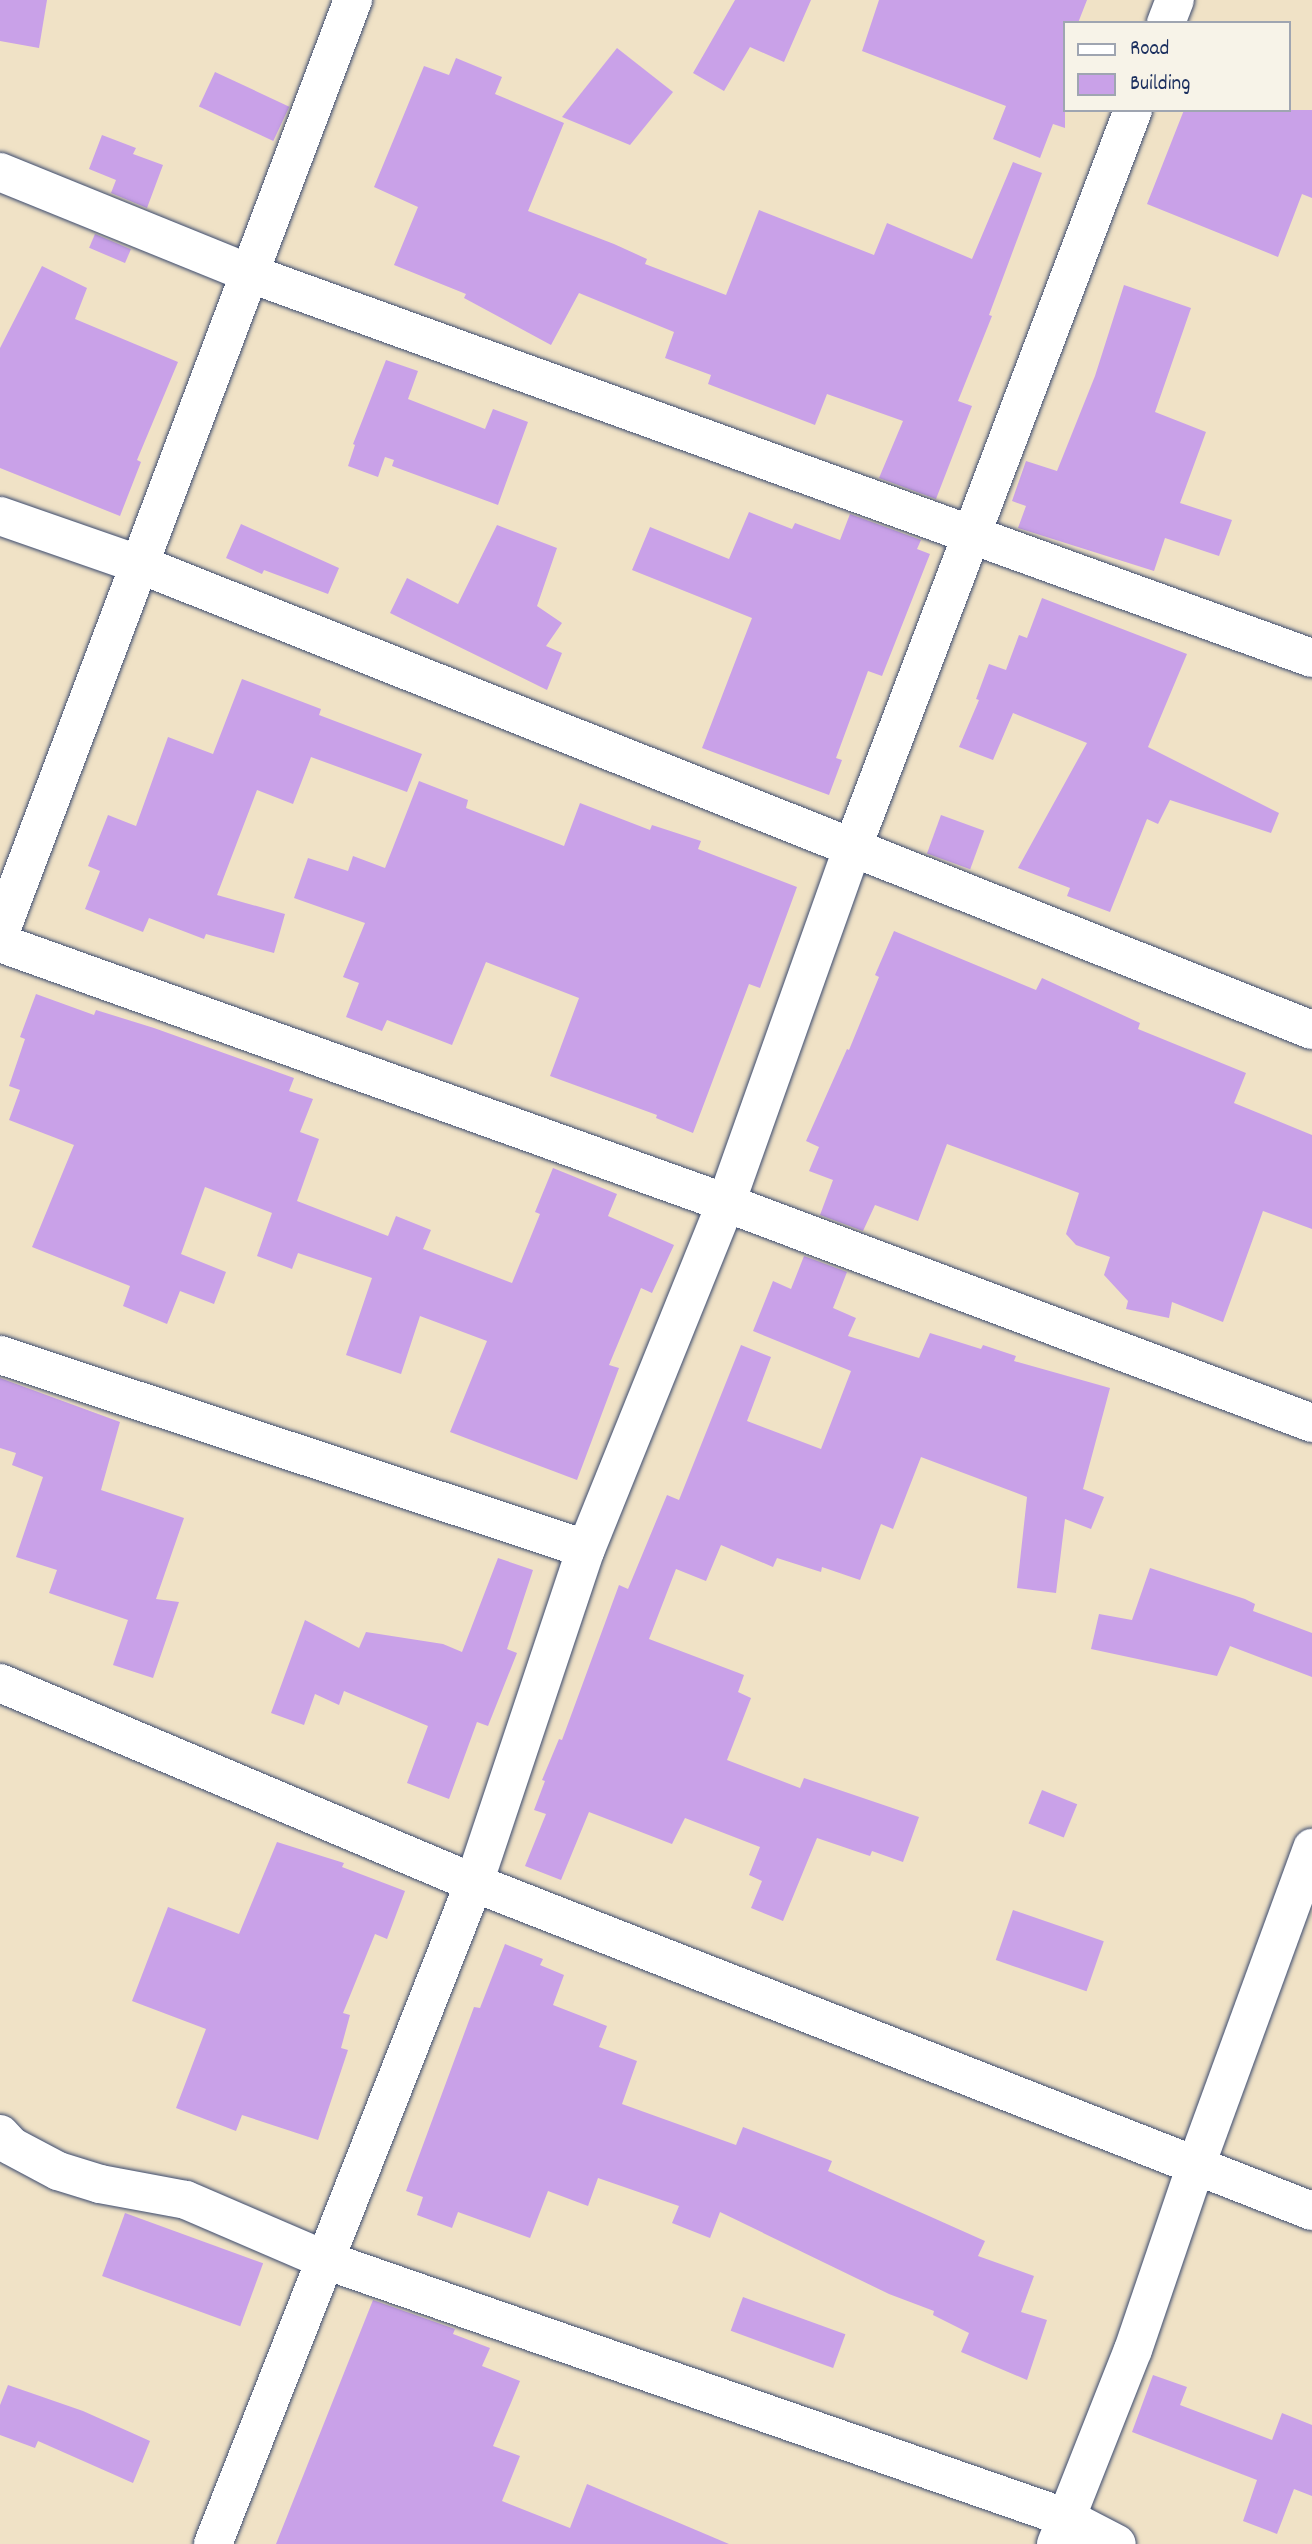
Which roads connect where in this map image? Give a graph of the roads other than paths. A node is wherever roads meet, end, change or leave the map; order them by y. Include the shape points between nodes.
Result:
1 (353, 0) edge
2 (1175, 0) edge
3 (1167, 21) edge
4 (1132, 112) edge
5 (0, 172) edge
6 (251, 274) junction
7 (0, 516) edge
8 (971, 535) junction
9 (141, 565) junction
10 (1312, 657) edge
11 (852, 849) junction
12 (0, 933) edge
13 (0, 943) edge
14 (1312, 1030) edge
15 (726, 1203) junction
16 (0, 1356) edge
17 (1312, 1423) edge
18 (586, 1549) junction
19 (0, 1684) edge
20 (1312, 1848) edge
21 (474, 1883) junction
22 (0, 2134) edge
23 (1195, 2168) junction
24 (1312, 2211) edge
25 (325, 2260) junction
26 (1062, 2531) edge
27 (213, 2544) edge
28 (1117, 2544) edge

1 - 6 street
2 - 3 street
4 - 8 street
5 - 6 street
6 - 8 street
6 - 9 street
7 - 9 street
8 - 10 street
8 - 11 street
9 - 11 street
9 - 12 street
11 - 14 street
11 - 15 street
13 - 15 street
15 - 17 street
15 - 18 street
16 - 18 street
18 - 21 street
19 - 21 street
20 - 23 street
21 - 23 street
21 - 25 street
22 - 25 street via 11,2146 58,2171 186,2200
23 - 24 street
23 - 26 street via 1133,2350
25 - 26 street
25 - 27 street
26 - 28 street

